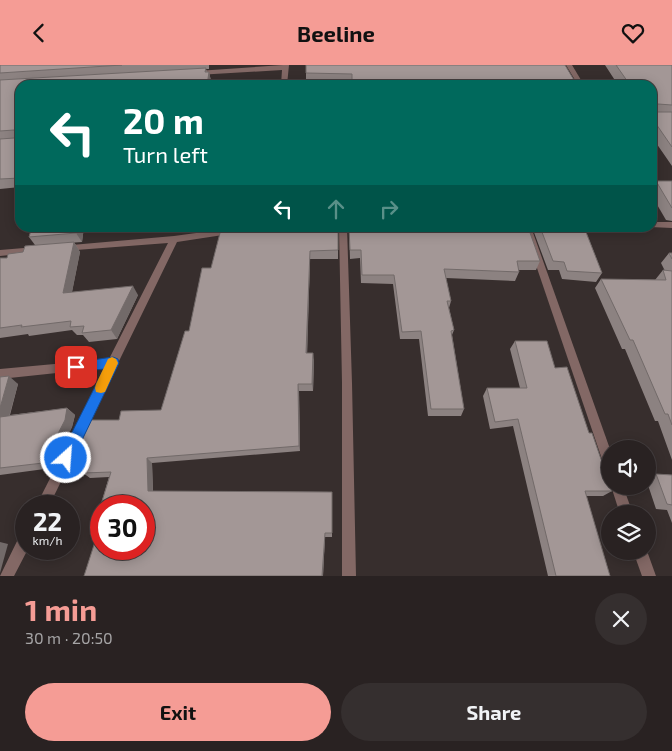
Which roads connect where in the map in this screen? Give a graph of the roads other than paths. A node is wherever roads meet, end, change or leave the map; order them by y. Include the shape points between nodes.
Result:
1 (569, 65) edge
2 (286, 67) edge
3 (187, 74) edge
4 (285, 80) edge
5 (578, 80) edge
6 (657, 223) edge
7 (672, 225) edge
8 (228, 232) edge
9 (343, 232) edge
10 (529, 232) edge
11 (174, 239) junction
12 (0, 253) edge
13 (113, 363) junction
14 (0, 374) edge
15 (601, 440) edge
16 (47, 495) edge
17 (15, 560) edge
18 (643, 560) edge
19 (7, 576) edge
20 (349, 576) edge
21 (649, 576) edge

1 - 5 street
2 - 3 street
2 - 4 street
6 - 7 street
8 - 11 street
9 - 20 street
10 - 15 street
11 - 12 street
11 - 13 street
13 - 14 street
13 - 16 street
17 - 19 street
18 - 21 street

